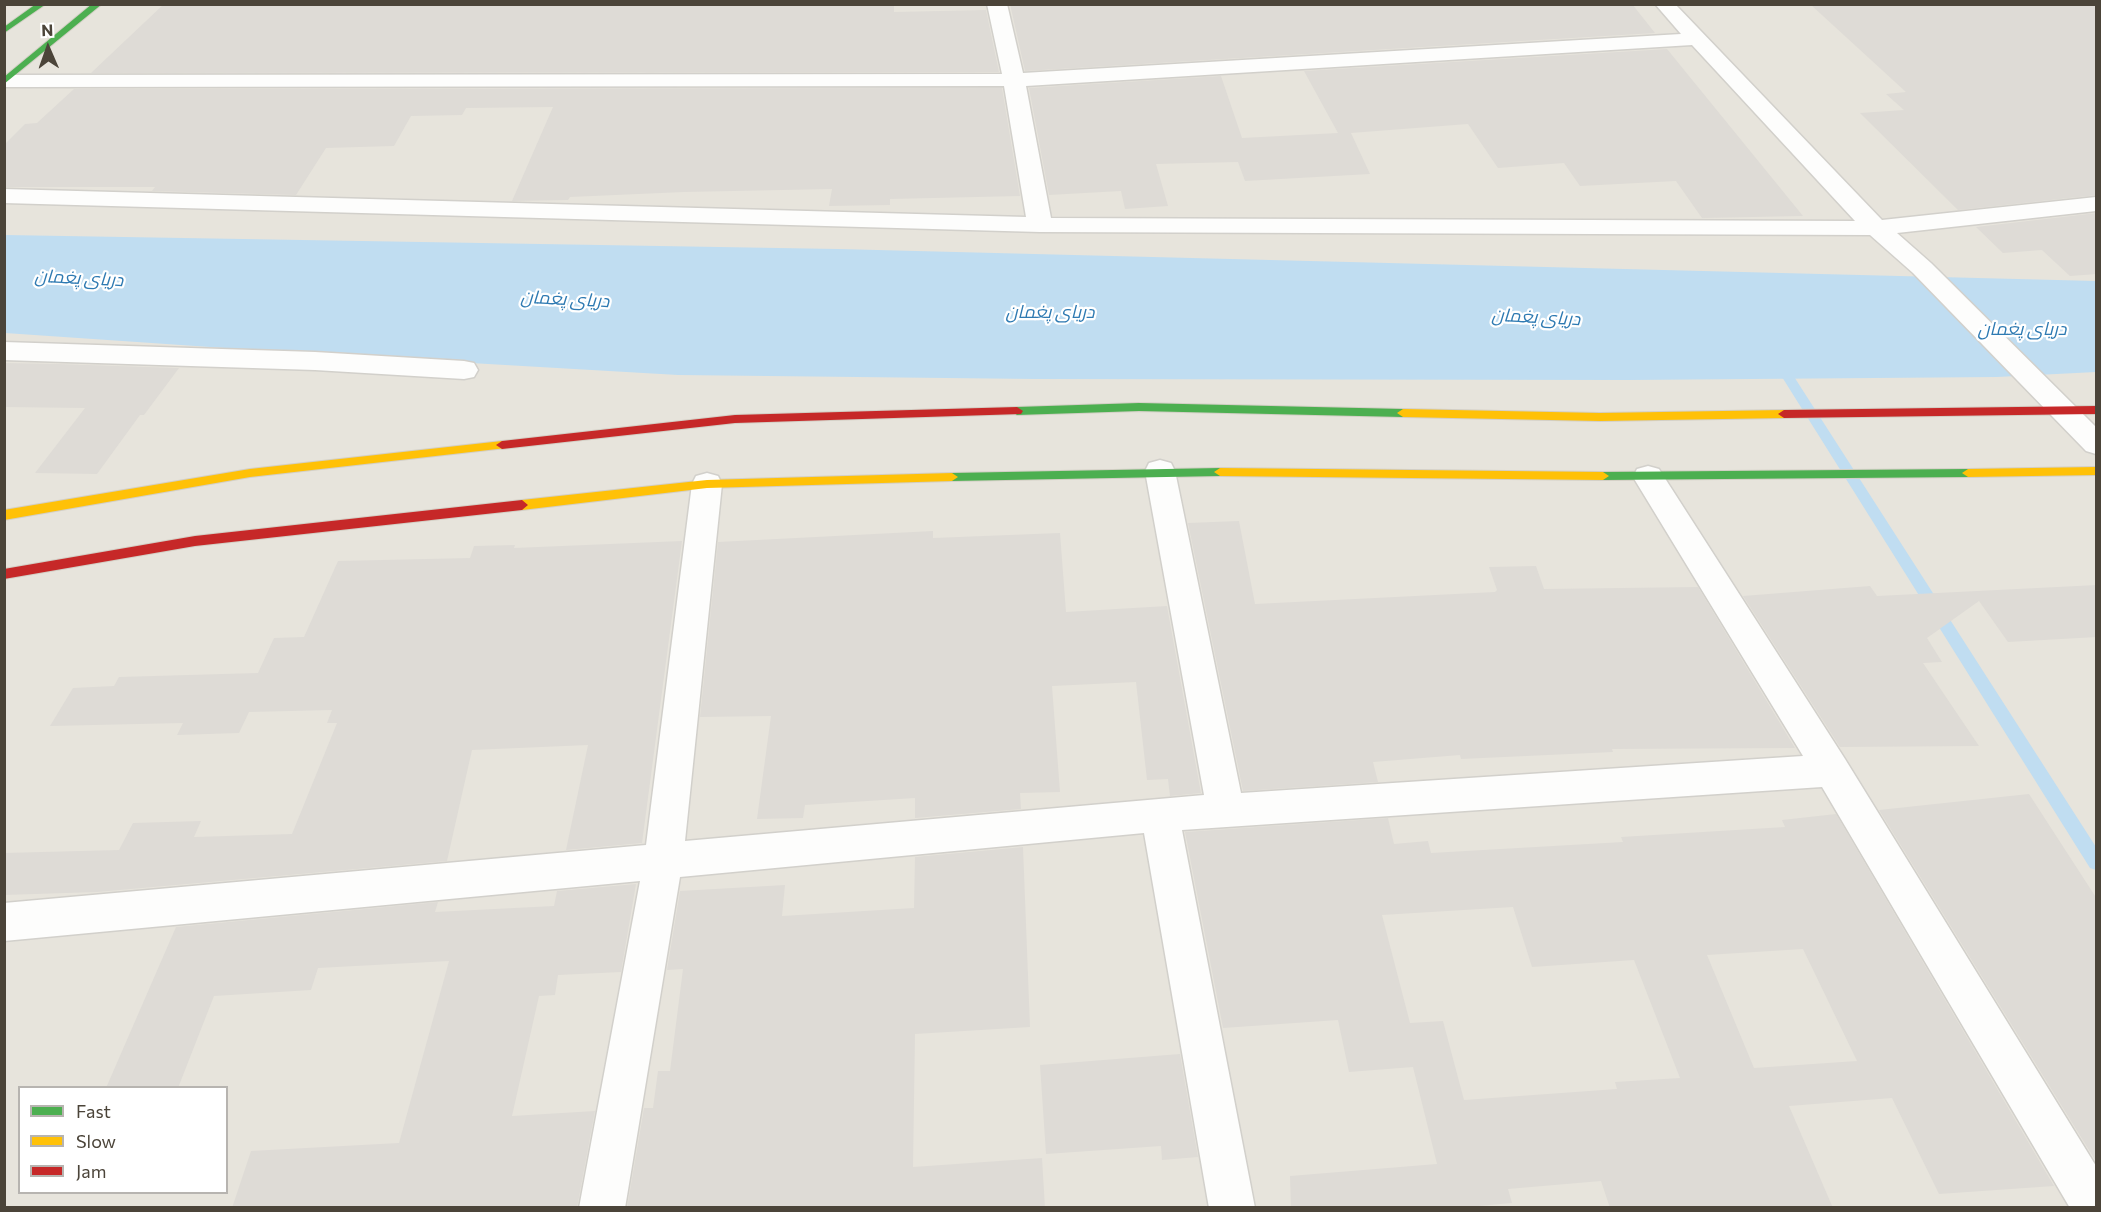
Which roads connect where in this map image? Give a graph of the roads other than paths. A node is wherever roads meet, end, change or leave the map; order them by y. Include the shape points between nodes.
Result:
1 (42, 4) edge
2 (98, 4) edge
3 (997, 4) edge
4 (1664, 4) edge
5 (4, 31) edge
6 (1696, 39) junction
7 (1014, 80) junction
8 (5, 82) edge
9 (4, 196) edge
10 (2097, 204) edge
11 (1040, 225) junction
12 (1875, 228) junction
13 (4, 351) edge
14 (464, 370) dead end
15 (2097, 410) edge
16 (2064, 412) junction
17 (2097, 444) edge
18 (1160, 471) junction
19 (2097, 471) edge
20 (1648, 477) junction
21 (707, 484) junction
22 (4, 515) edge
23 (4, 574) edge
24 (1832, 770) junction
25 (1226, 811) junction
26 (1160, 815) junction
27 (663, 862) junction
28 (4, 922) edge
29 (602, 1208) edge
30 (1232, 1208) edge
31 (2096, 1208) edge

1 - 5 main road
2 - 8 main road
3 - 7 street
4 - 6 street
6 - 7 street
6 - 12 street
7 - 8 street
7 - 11 street
9 - 11 street
10 - 12 street
11 - 12 street
12 - 16 street via 1922,268
13 - 14 street
15 - 16 main road
16 - 17 street
16 - 22 main road via 1600,417 1139,407 735,419 250,473
18 - 20 main road
18 - 21 main road
18 - 25 street
19 - 20 main road
20 - 24 street
21 - 23 main road via 195,541
21 - 27 street
24 - 25 street
24 - 31 street
25 - 26 street
26 - 27 street
26 - 30 street
27 - 28 street
27 - 29 street

